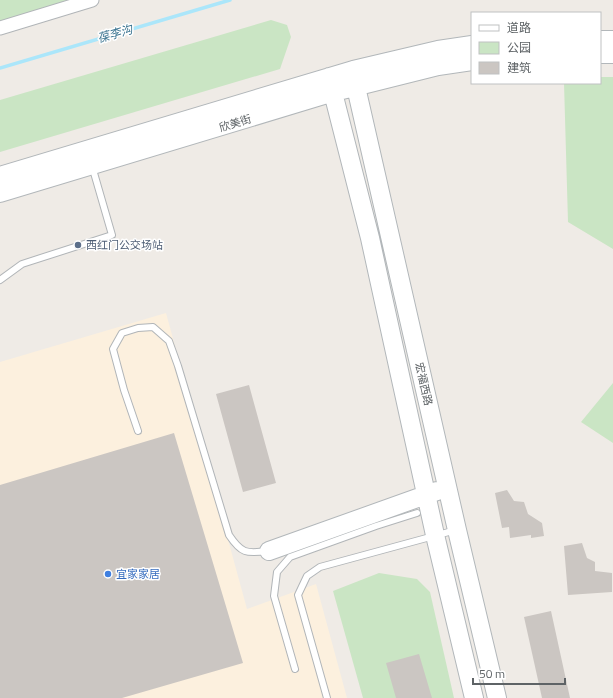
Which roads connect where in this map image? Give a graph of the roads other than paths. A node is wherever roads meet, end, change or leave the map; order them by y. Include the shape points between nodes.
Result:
1 (92, 0) edge
2 (0, 28) edge
3 (601, 40) edge
4 (613, 40) edge
5 (471, 45) edge
6 (601, 54) edge
7 (613, 54) edge
8 (471, 61) edge
9 (354, 78) junction
10 (332, 85) junction
11 (90, 157) junction
12 (0, 176) edge
13 (0, 193) edge
14 (0, 280) edge
15 (138, 431) dead end
16 (447, 488) junction
17 (427, 494) junction
18 (417, 513) dead end
19 (457, 530) junction
20 (435, 535) junction
21 (269, 551) joint
22 (295, 669) dead end
23 (327, 698) edge
24 (474, 698) edge
25 (497, 698) edge

1 - 2 street
3 - 4 main road
5 - 9 main road, 欣美街 via 438,50
6 - 7 main road
8 - 9 main road, 欣美街
9 - 10 main road, 欣美街
9 - 16 main road, 宏福西路
10 - 11 main road, 欣美街
10 - 17 main road, 宏福西路 via 370,238
11 - 12 main road, 欣美街
11 - 13 main road, 欣美街
11 - 14 lane via 112,236 22,264
15 - 21 lane via 113,349 122,334 138,328 153,327 169,341 229,535 237,548 253,553
16 - 17 main road
16 - 19 main road, 宏福西路
17 - 20 main road, 宏福西路
17 - 21 main road
18 - 22 lane via 290,557 277,572 274,596
19 - 20 lane
19 - 25 main road, 宏福西路
20 - 23 lane via 320,567 307,576 298,595
20 - 24 main road, 宏福西路

